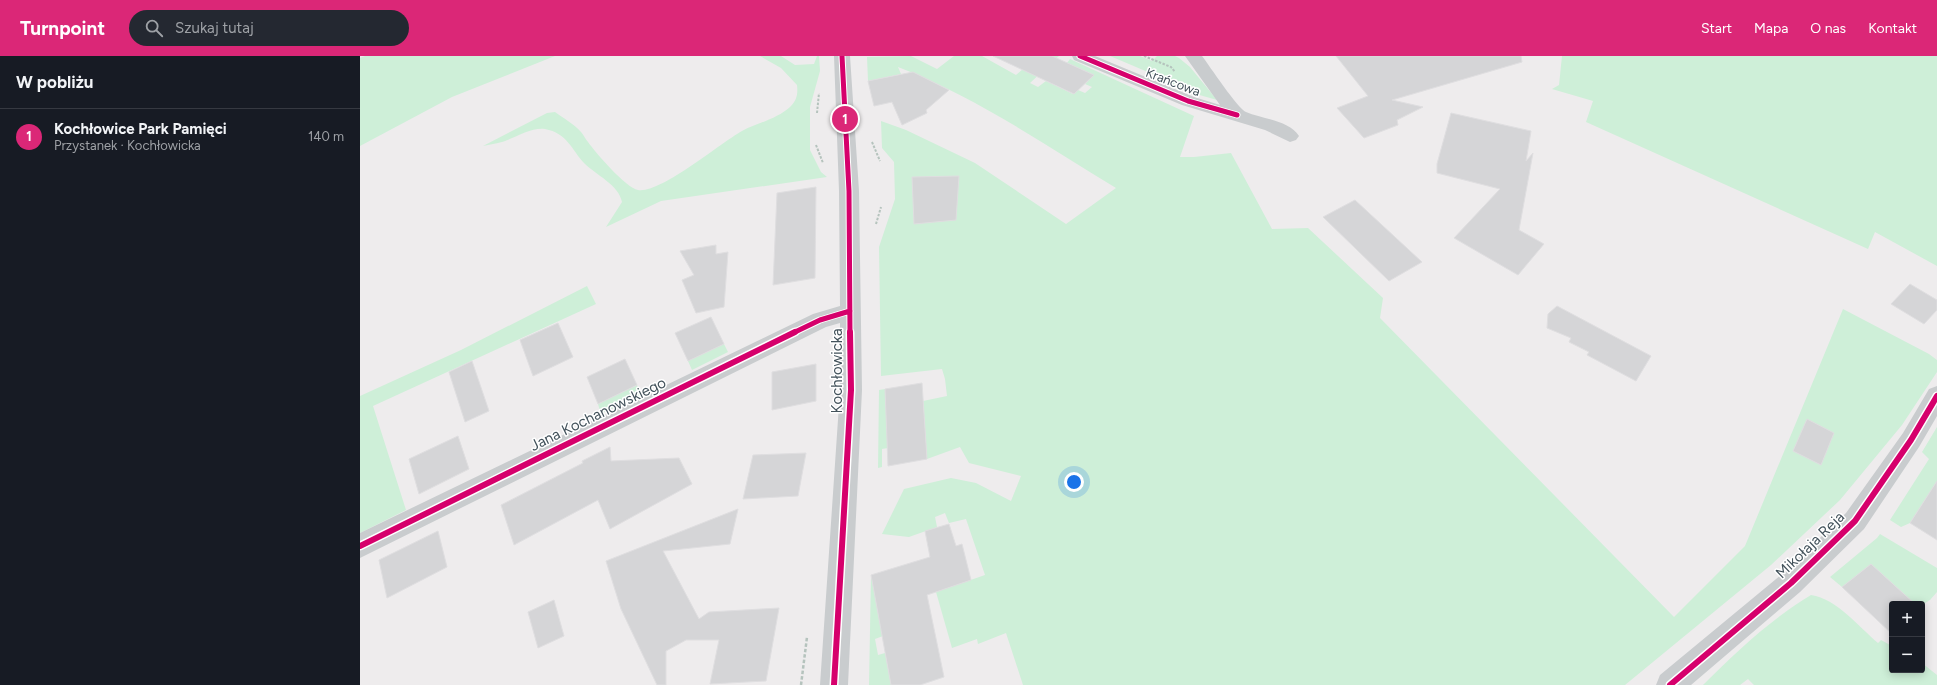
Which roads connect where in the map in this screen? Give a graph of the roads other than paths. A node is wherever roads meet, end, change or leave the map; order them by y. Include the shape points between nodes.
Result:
1 (842, 56) edge
2 (1080, 56) edge
3 (1193, 56) edge
4 (1237, 114) junction
5 (1290, 136) dead end
6 (850, 311) junction
7 (1937, 396) edge
8 (360, 546) edge
9 (834, 685) edge
10 (1670, 685) edge

1 - 6 street, Kochłowicka via 849,191
2 - 4 street, Krańcowa via 1188,101
3 - 4 street
4 - 5 street, Krańcowa via 1272,126
6 - 8 street, Jana Kochanowskiego via 820,320
6 - 9 street, Kochłowicka via 851,390
7 - 10 street, Mikołaja Reja via 1911,440 1855,521 1791,583

